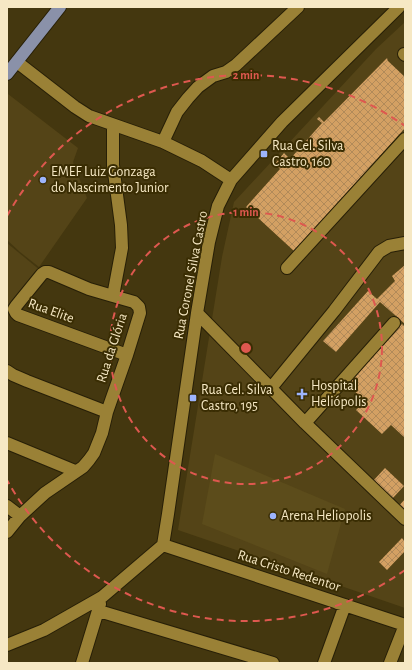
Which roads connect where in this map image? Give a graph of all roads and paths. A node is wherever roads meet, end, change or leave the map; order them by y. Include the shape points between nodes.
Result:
1 (60, 7) edge
2 (298, 7) edge
3 (392, 9) edge
4 (17, 62) junction
5 (7, 74) edge
6 (113, 125) junction
7 (405, 140) edge
8 (163, 142) junction
9 (231, 180) junction
10 (405, 243) edge
11 (288, 268) dead end
12 (113, 296) junction
13 (197, 313) junction
14 (394, 324) dead end
15 (127, 355) junction
16 (7, 371) edge
17 (271, 388) junction
18 (107, 412) junction
19 (305, 423) junction
20 (7, 443) edge
21 (75, 471) junction
22 (7, 506) edge
23 (20, 516) junction
24 (405, 519) edge
25 (7, 532) edge
26 (163, 545) junction
27 (102, 597) junction
28 (345, 605) junction
29 (99, 611) junction
30 (405, 625) edge
31 (7, 645) edge
32 (82, 663) edge
33 (273, 663) edge
34 (325, 663) edge
35 (390, 663) edge

1 - 4 main road
2 - 8 street via 236,65 226,72 213,76 198,87 177,112
3 - 9 street, Rua Coronel Silva Castro via 282,122
4 - 5 main road
4 - 6 street via 75,107 89,116
6 - 8 street
6 - 12 street, Rua da Glória via 113,165 122,248
7 - 11 street
8 - 9 street via 202,161
9 - 13 street, Rua Coronel Silva Castro via 218,206
10 - 17 street via 389,246 379,252
12 - 15 street, Rua da Glória via 134,302 140,310
12 - 15 street, Rua Elite via 45,272 14,309 18,315
13 - 17 street
13 - 26 street, Rua Coronel Silva Castro
14 - 19 street
15 - 18 street, Rua da Glória
16 - 18 street
17 - 19 street
18 - 21 street, Rua da Glória via 94,453 83,467
19 - 24 street
20 - 21 street
21 - 23 street, Rua da Glória
22 - 23 street
23 - 25 street, Rua da Glória
26 - 27 street
26 - 28 street, Rua Cristo Redentor
27 - 29 street
27 - 31 street via 44,630
28 - 30 street, Rua Cristo Redentor
28 - 34 street via 330,657
29 - 32 street
29 - 33 street
30 - 35 street

